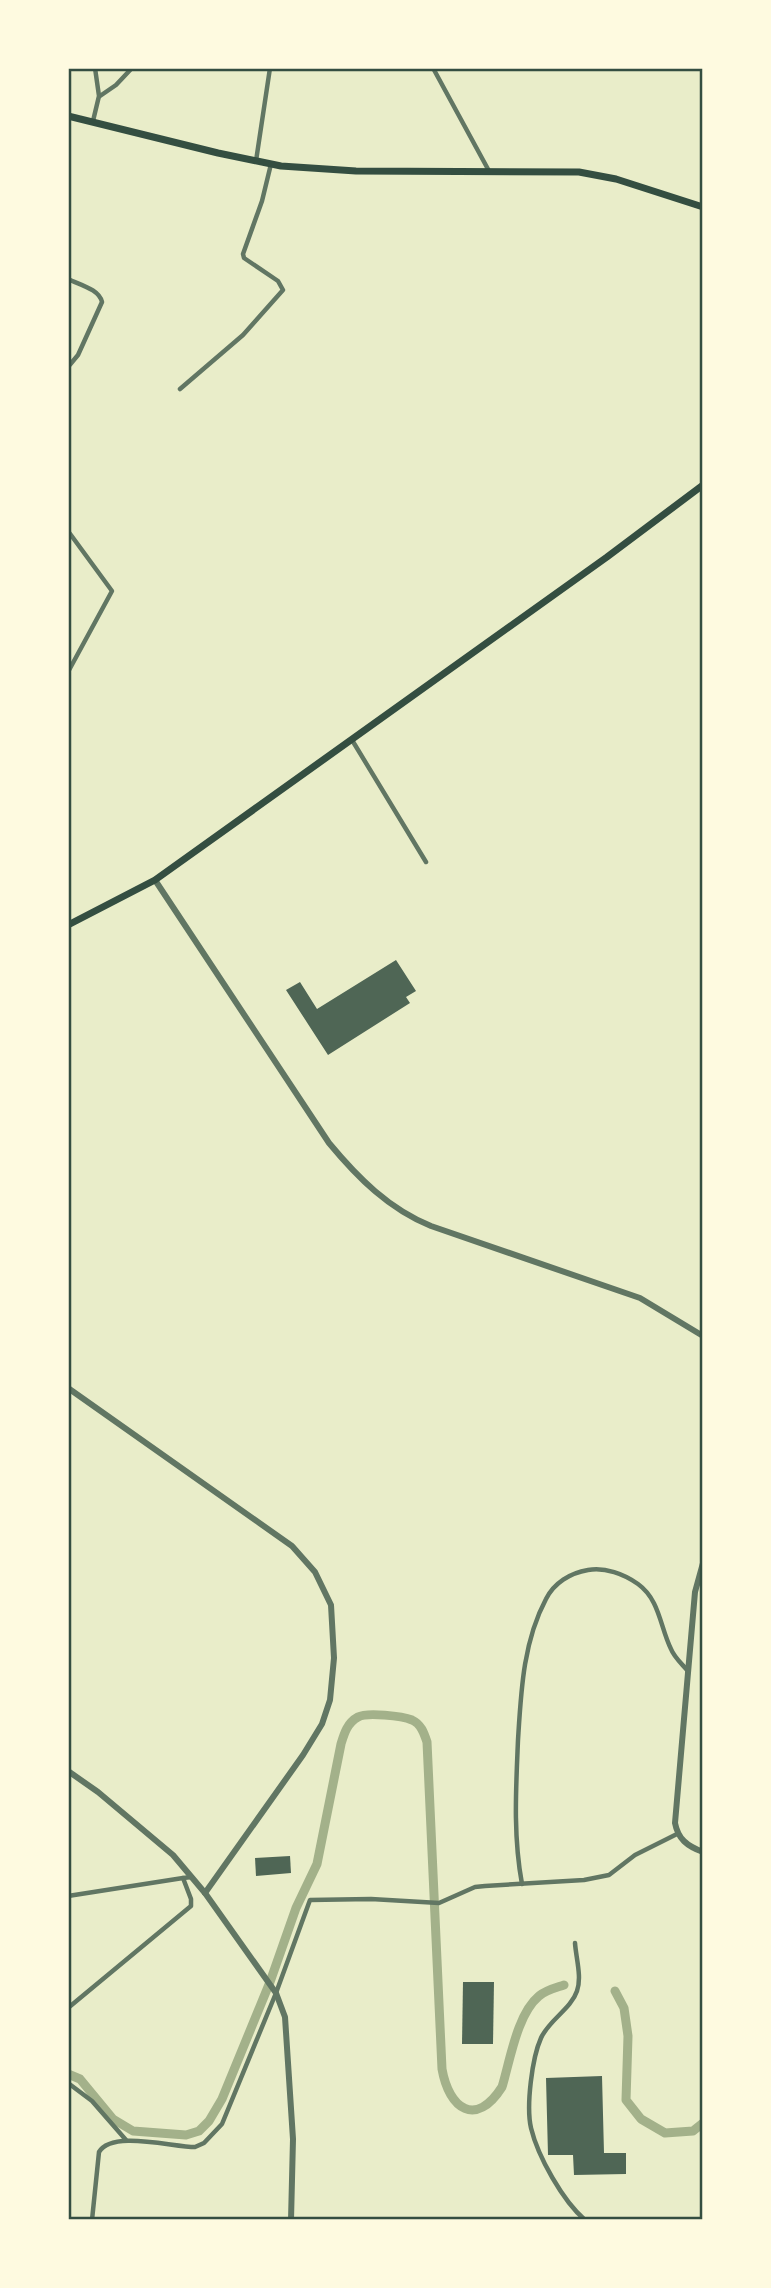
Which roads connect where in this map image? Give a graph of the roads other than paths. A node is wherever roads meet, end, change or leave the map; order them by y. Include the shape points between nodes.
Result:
1 (95, 68) edge
2 (132, 68) edge
3 (270, 68) edge
4 (433, 68) edge
5 (99, 96) junction
6 (68, 116) edge
7 (93, 121) junction
8 (256, 162) junction
9 (271, 164) junction
10 (490, 171) junction
11 (703, 207) edge
12 (68, 279) edge
13 (68, 367) edge
14 (180, 389) dead end
15 (703, 485) edge
16 (68, 531) edge
17 (68, 672) edge
18 (352, 740) junction
19 (426, 862) dead end
20 (155, 880) junction
21 (68, 925) edge
22 (703, 1336) edge
23 (68, 1388) edge
24 (703, 1563) edge
25 (687, 1671) junction
26 (68, 1771) edge
27 (677, 1834) junction
28 (703, 1852) edge
29 (192, 1877) junction
30 (183, 1878) junction
31 (522, 1884) junction
32 (205, 1893) junction
33 (68, 1896) edge
34 (575, 1943) dead end
35 (275, 1990) junction
36 (68, 2008) edge
37 (68, 2083) edge
38 (126, 2140) junction
39 (92, 2220) edge
40 (291, 2220) edge
41 (585, 2220) edge

1 - 5 street
2 - 5 street
3 - 8 street
4 - 10 street
5 - 7 street
6 - 7 main road
7 - 8 main road
8 - 9 main road
9 - 10 main road via 356,171
9 - 14 street via 243,254 283,290 243,335
10 - 11 main road via 591,173
12 - 13 street via 96,292 102,302
15 - 18 main road
16 - 17 street via 112,591
18 - 19 street
18 - 20 main road
20 - 21 main road
20 - 22 street via 329,1143 373,1191 420,1222 639,1298
23 - 32 street via 292,1546 315,1572 331,1605 334,1667 322,1724
24 - 25 street via 695,1592
25 - 27 street
25 - 31 street via 671,1651 650,1594 619,1573 597,1568 578,1572 563,1579 547,1597 531,1633 520,1706 516,1829
26 - 29 street via 163,1846
27 - 28 street via 689,1847
27 - 31 street via 635,1855 609,1875
29 - 30 street
29 - 32 street
30 - 33 street
30 - 36 street via 191,1906
31 - 35 street via 475,1888 445,1903 310,1900
32 - 35 street
34 - 41 street via 577,1993 541,2037 532,2079 530,2126 572,2209
35 - 38 street via 222,2124 204,2143 185,2147
35 - 40 street via 285,2017 293,2163
37 - 38 street via 92,2101
38 - 39 street via 104,2145 99,2152

